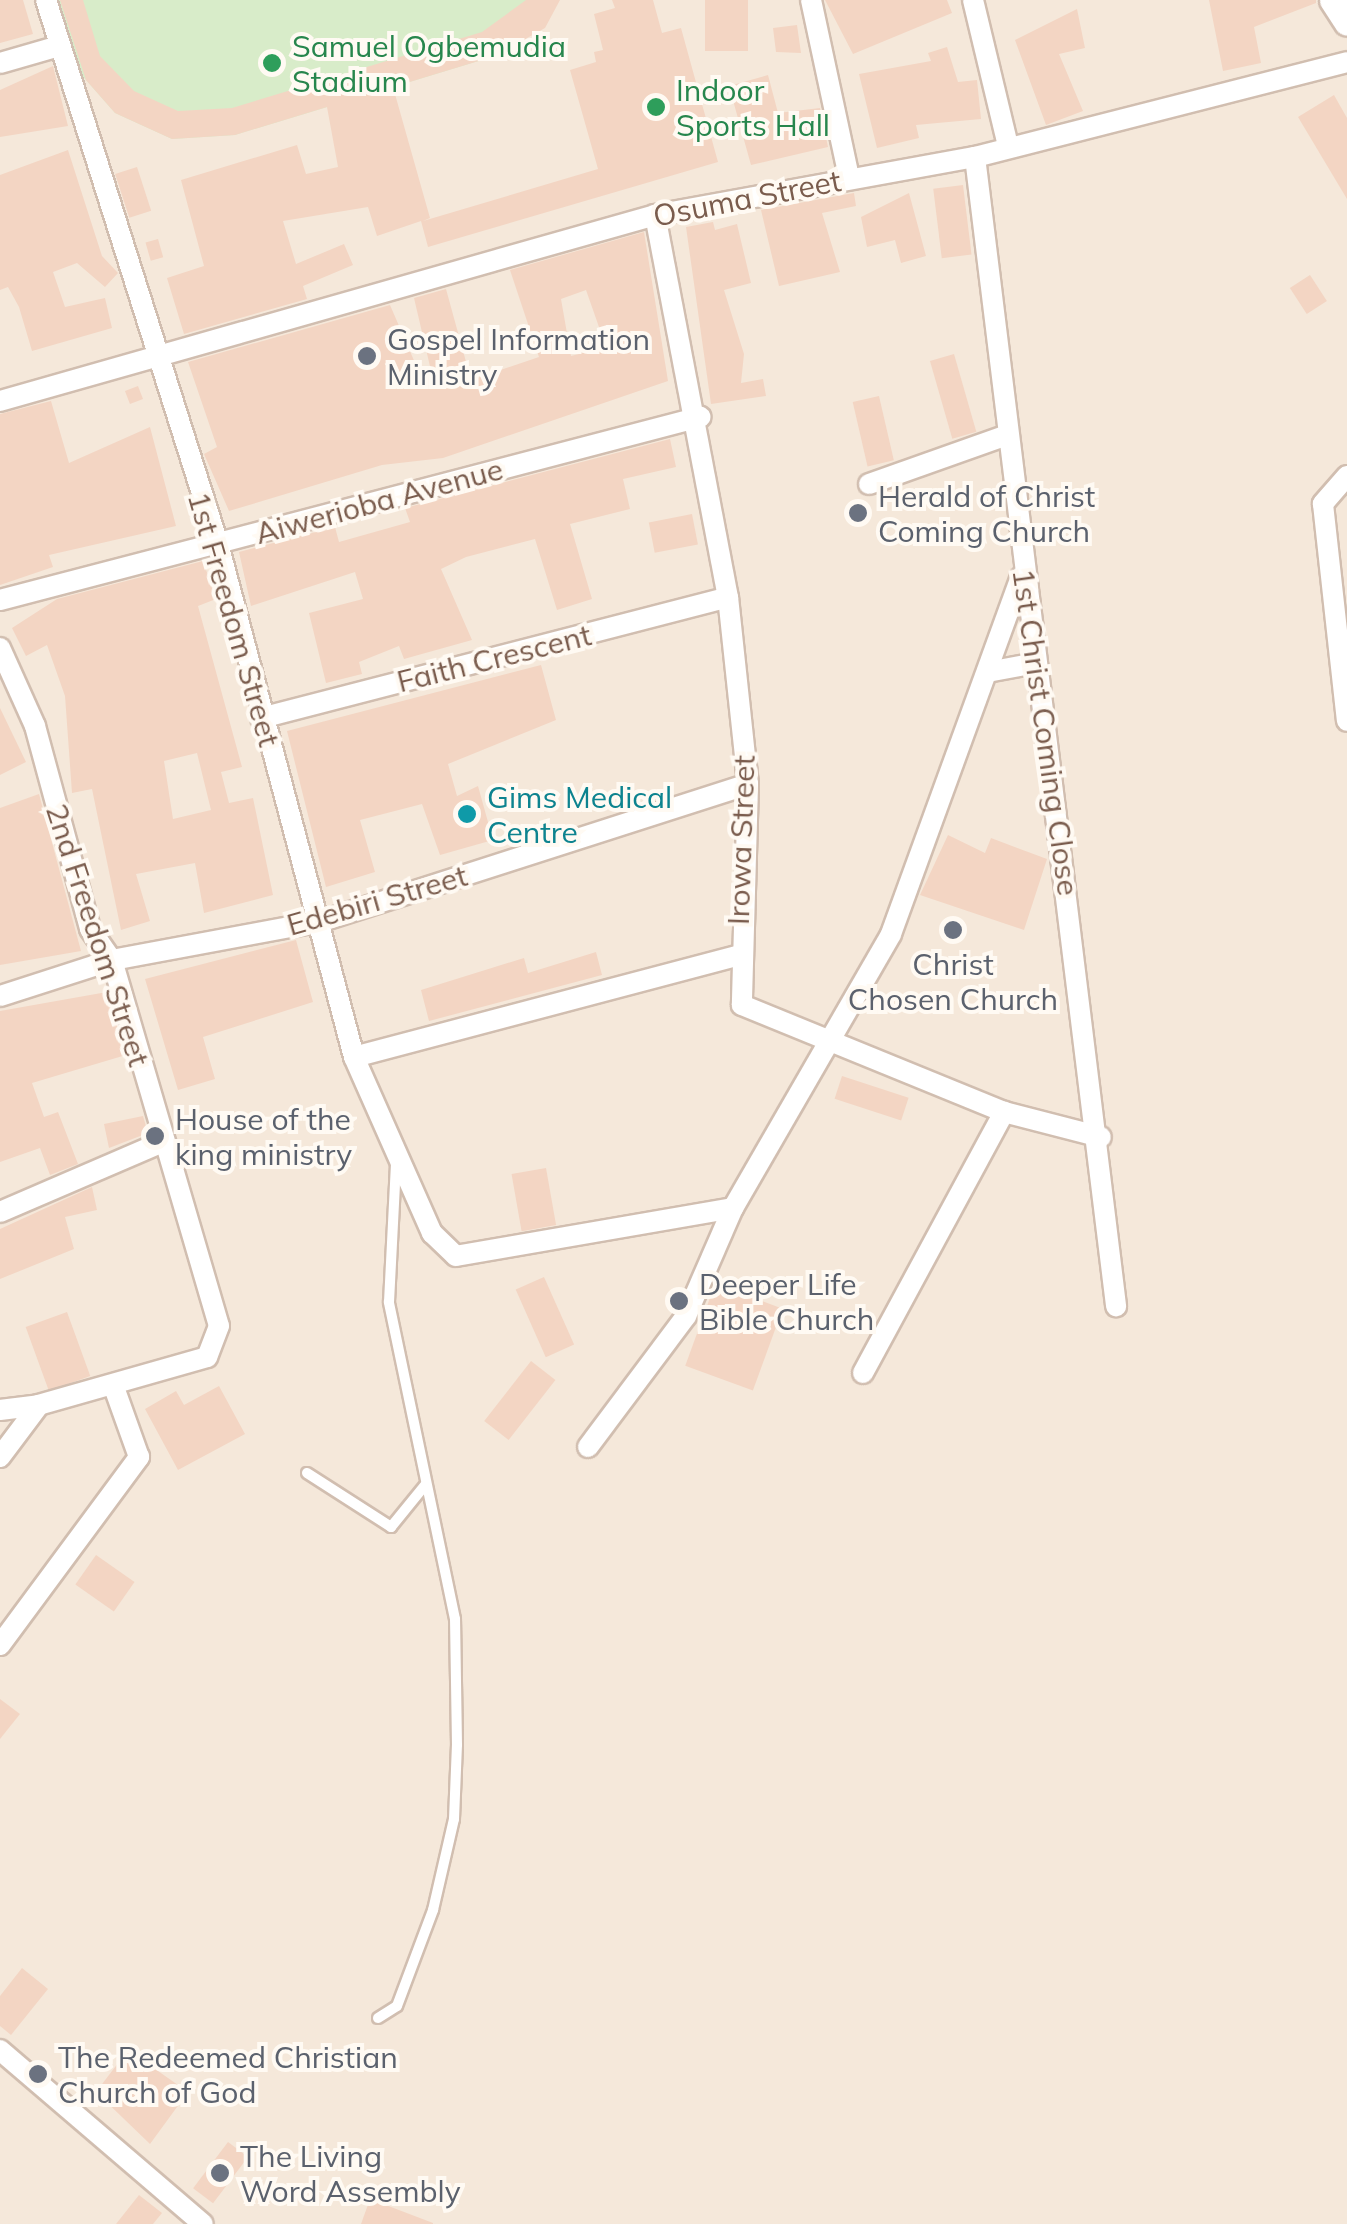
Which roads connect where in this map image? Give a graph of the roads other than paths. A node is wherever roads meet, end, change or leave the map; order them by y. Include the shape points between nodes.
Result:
1 (46, 0) edge
2 (811, 0) edge
3 (973, 0) edge
4 (59, 46) junction
5 (1347, 62) edge
6 (0, 63) edge
7 (1006, 142) junction
8 (975, 157) junction
9 (849, 178) junction
10 (655, 215) junction
11 (154, 364) junction
12 (0, 401) edge
13 (700, 416) junction
14 (1008, 435) junction
15 (1347, 476) edge
16 (869, 484) dead end
17 (218, 544) junction
18 (1024, 570) junction
19 (728, 598) junction
20 (0, 600) edge
21 (0, 648) edge
22 (1036, 663) junction
23 (993, 671) junction
24 (261, 718) junction
25 (1347, 722) edge
26 (748, 784) junction
27 (322, 921) junction
28 (737, 956) junction
29 (112, 960) junction
30 (0, 996) edge
31 (824, 1046) junction
32 (354, 1057) junction
33 (1004, 1112) junction
34 (1102, 1137) junction
35 (160, 1143) junction
36 (396, 1152) junction
37 (732, 1208) junction
38 (0, 1212) edge
39 (1116, 1306) dead end
40 (863, 1373) dead end
41 (114, 1387) junction
42 (39, 1405) junction
43 (0, 1410) edge
44 (588, 1447) dead end
45 (0, 1457) edge
46 (307, 1473) dead end
47 (426, 1483) junction
48 (0, 1645) edge
49 (378, 2018) dead end
50 (0, 2050) edge
51 (203, 2224) edge

1 - 4 street, 1st Freedom Street
2 - 9 street
3 - 7 street
4 - 6 street
4 - 11 street, 1st Freedom Street
5 - 7 street, Osuma Street
7 - 8 street, Osuma Street
8 - 9 street, Osuma Street
8 - 14 street, 1st Christ Coming Close
9 - 10 street, Osuma Street
10 - 11 street, Osuma Street
10 - 13 street, Irowa Street
11 - 12 street, Osuma Street
11 - 17 street, 1st Freedom Street
13 - 17 street, Aiwerioba Avenue
13 - 19 street, Irowa Street
14 - 16 street
14 - 18 street, 1st Christ Coming Close
15 - 25 street via 1323,504
17 - 20 street, Aiwerioba Avenue
17 - 24 street, 1st Freedom Street
18 - 22 street, 1st Christ Coming Close
18 - 23 street
19 - 24 street, Faith Crescent
19 - 26 street, Irowa Street
21 - 29 street, 2nd Freedom Street via 35,726 90,929
22 - 23 street
22 - 34 street, 1st Christ Coming Close
23 - 31 street via 891,934
24 - 27 street, 1st Freedom Street
26 - 27 street, Edebiri Street
26 - 28 street, Irowa Street
27 - 29 street, Edebiri Street
27 - 32 street, 1st Freedom Street
28 - 31 street via 742,1005
28 - 32 street, Irowa Street
29 - 30 street, Edebiri Street
29 - 35 street, 2nd Freedom Street
31 - 33 street
31 - 37 street
32 - 36 street, 1st Freedom Street
33 - 34 street
33 - 40 street
34 - 39 street, 1st Christ Coming Close
35 - 38 street
35 - 41 street, 2nd Freedom Street via 219,1326 207,1356
36 - 37 street, 1st Freedom Street via 432,1233 456,1256
36 - 47 lane via 390,1302
37 - 44 street via 686,1316
41 - 42 street
41 - 48 street via 139,1457
42 - 43 street
42 - 45 street
46 - 47 lane via 391,1527
47 - 49 lane via 456,1619 454,1820 416,1969 397,2006
50 - 51 street

